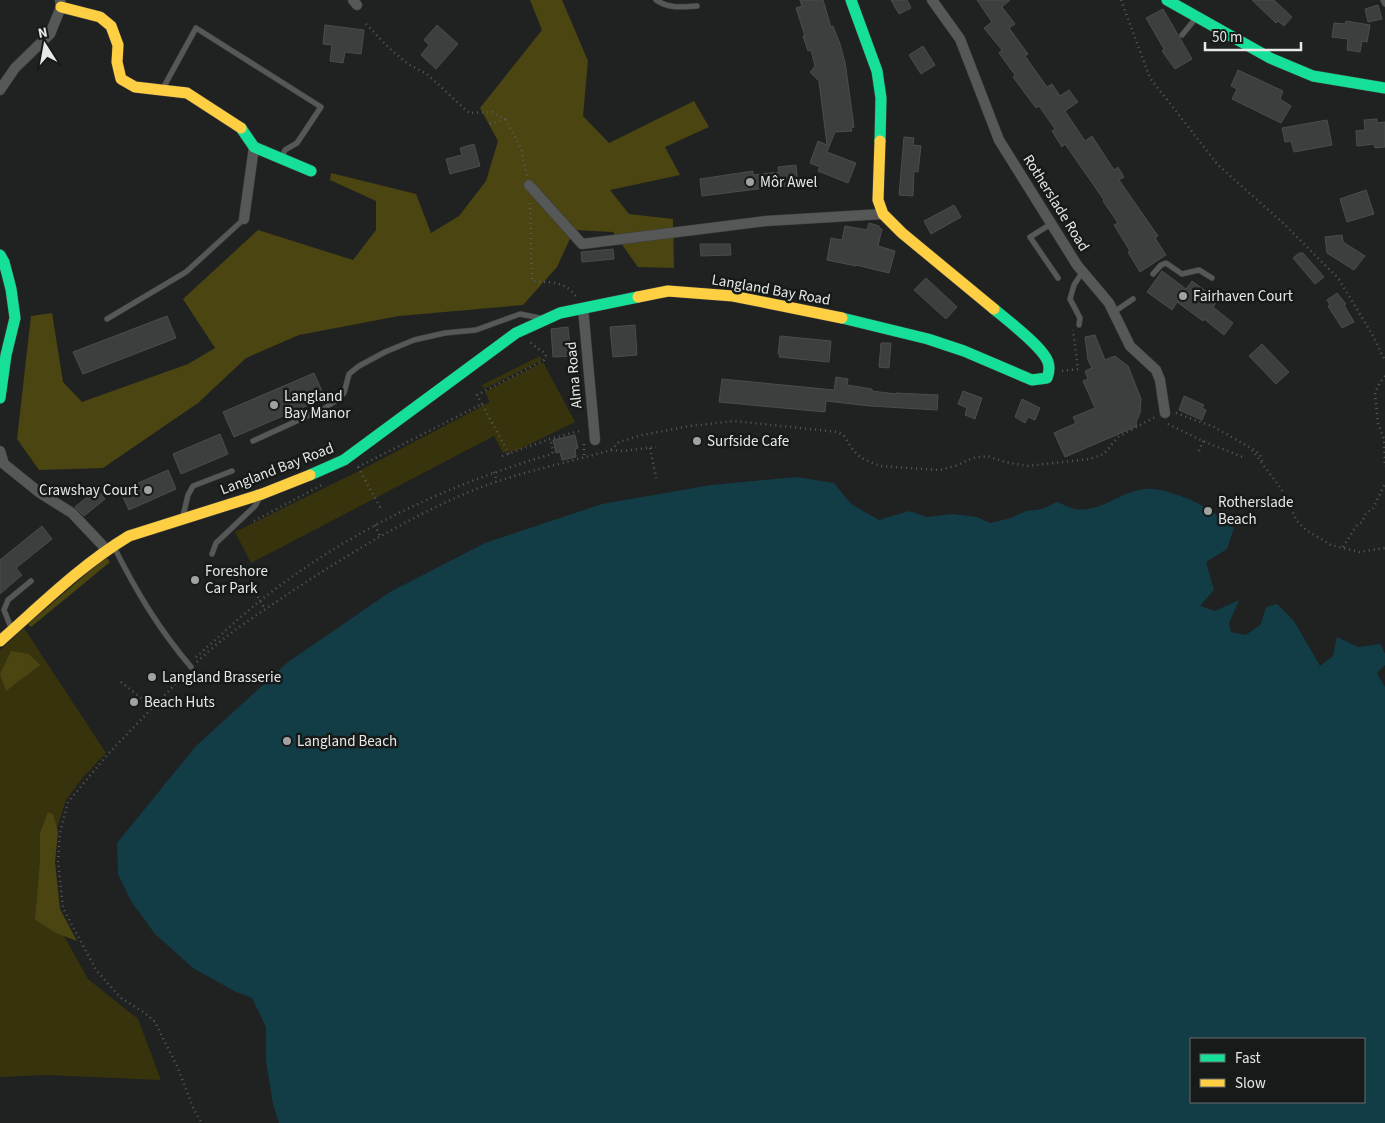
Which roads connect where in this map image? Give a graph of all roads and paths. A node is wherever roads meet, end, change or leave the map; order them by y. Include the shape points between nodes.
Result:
1 (656, 0) edge
2 (851, 0) edge
3 (932, 0) edge
4 (1121, 0) edge
5 (1168, 0) edge
6 (1383, 0) edge
7 (60, 3) edge
8 (1385, 4) edge
9 (697, 6) dead end
10 (1197, 17) junction
11 (366, 24) dead end
12 (1182, 35) dead end
13 (1385, 88) edge
14 (0, 90) edge
15 (162, 90) junction
16 (505, 119) junction
17 (490, 124) dead end
18 (254, 147) junction
19 (281, 159) junction
20 (311, 171) dead end
21 (528, 181) joint
22 (530, 203) dead end
23 (883, 214) junction
24 (244, 219) joint
25 (1052, 224) junction
26 (0, 255) edge
27 (1083, 271) junction
28 (1153, 274) dead end
29 (1058, 278) dead end
30 (1212, 278) dead end
31 (572, 291) dead end
32 (1133, 299) dead end
33 (582, 308) junction
34 (1113, 312) junction
35 (107, 319) dead end
36 (545, 320) junction
37 (1079, 325) dead end
38 (1073, 330) dead end
39 (529, 340) dead end
40 (1385, 361) edge
41 (1049, 373) junction
42 (1385, 376) edge
43 (0, 398) edge
44 (482, 404) junction
45 (1165, 413) joint
46 (594, 428) junction
47 (550, 439) junction
48 (595, 440) dead end
49 (253, 441) dead end
50 (1203, 441) junction
51 (649, 447) junction
52 (656, 447) dead end
53 (0, 450) edge
54 (611, 450) junction
55 (1199, 451) dead end
56 (509, 454) junction
57 (502, 456) dead end
58 (1245, 458) dead end
59 (1385, 467) edge
60 (232, 471) dead end
61 (494, 472) junction
62 (497, 482) junction
63 (657, 482) dead end
64 (1385, 483) edge
65 (323, 485) dead end
66 (262, 494) junction
67 (381, 509) dead end
68 (182, 519) junction
69 (253, 521) dead end
70 (375, 525) junction
71 (380, 536) junction
72 (109, 547) junction
73 (1343, 547) junction
74 (1385, 548) edge
75 (212, 554) dead end
76 (31, 581) dead end
77 (250, 584) dead end
78 (260, 601) junction
79 (265, 609) junction
80 (12, 630) junction
81 (0, 641) edge
82 (196, 657) dead end
83 (191, 667) junction
84 (121, 682) dead end
85 (154, 708) junction
86 (202, 1123) edge

1 - 9 lane via 671,7
2 - 23 street via 880,89 878,200
3 - 25 street, Rotherslade Road via 960,40 999,140
4 - 40 path via 1150,78 1218,165 1338,278
5 - 10 street
6 - 8 lane
7 - 14 street via 50,34 15,68
7 - 15 street via 100,17 110,26 118,45 121,79 136,87
10 - 12 lane
10 - 13 street via 1270,58 1313,76
11 - 16 path via 389,48 427,74 469,113 493,112
15 - 18 street via 187,94 242,130
15 - 19 lane via 196,28 321,106 297,143 285,150
16 - 17 path
16 - 21 path via 521,148
18 - 19 street
18 - 24 street
19 - 20 street
21 - 23 street via 582,244 766,221
22 - 31 path via 532,281 563,284
23 - 41 street via 1042,352 1050,366
24 - 35 lane via 186,272
25 - 27 street, Rotherslade Road
25 - 29 lane via 1030,237
26 - 43 street via 11,288 15,318
27 - 34 street, Rotherslade Road via 1109,302
27 - 37 lane via 1070,299 1080,318
28 - 30 lane via 1166,263 1182,274 1199,270
32 - 34 lane
33 - 36 street, Langland Bay Road
33 - 41 street, Langland Bay Road via 668,291 733,296 928,339 1032,380 1047,378
33 - 46 street, Alma Road
34 - 45 street, Rotherslade Road via 1130,346 1156,370
36 - 49 lane via 520,314 476,330 414,340 385,352 349,374 344,393 325,408
36 - 66 street, Langland Bay Road via 516,333 344,460
38 - 41 path via 1078,369
39 - 44 path via 536,349 543,351 546,355 544,360 477,394
42 - 59 path via 1375,394 1378,424 1384,439
44 - 56 path
44 - 67 path via 358,467
45 - 73 path via 1172,412 1214,426 1251,448 1282,490 1297,521 1331,545
46 - 47 path
46 - 48 street, Alma Road
47 - 56 path
47 - 61 path via 552,454
50 - 54 path via 1157,416 1118,437 1104,454 1090,458 1027,466 987,456 940,470 880,466 862,458 838,432 734,421 642,435 620,442
50 - 55 path
50 - 58 path
51 - 52 path
51 - 54 path via 622,452
51 - 63 path
53 - 72 street via 4,464 72,513
54 - 62 path
56 - 57 path
60 - 68 lane via 193,486
61 - 62 path
61 - 70 path via 441,492
62 - 71 path
64 - 73 path via 1373,509 1366,513
65 - 69 path
66 - 68 street, Langland Bay Road
66 - 75 lane via 255,506 216,542
68 - 72 street, Langland Bay Road via 129,536
70 - 71 path
70 - 78 path via 299,572
71 - 79 path
72 - 80 street, Langland Bay Road
72 - 83 lane via 168,641
73 - 74 path via 1359,552
76 - 80 lane via 8,600 4,610
77 - 78 path
78 - 79 path
78 - 82 path
79 - 83 path via 216,644
80 - 81 street, Langland Bay Road
83 - 85 path
84 - 85 path
85 - 86 path via 108,754 68,802 60,833 58,861 63,908 96,970 121,998 155,1022

